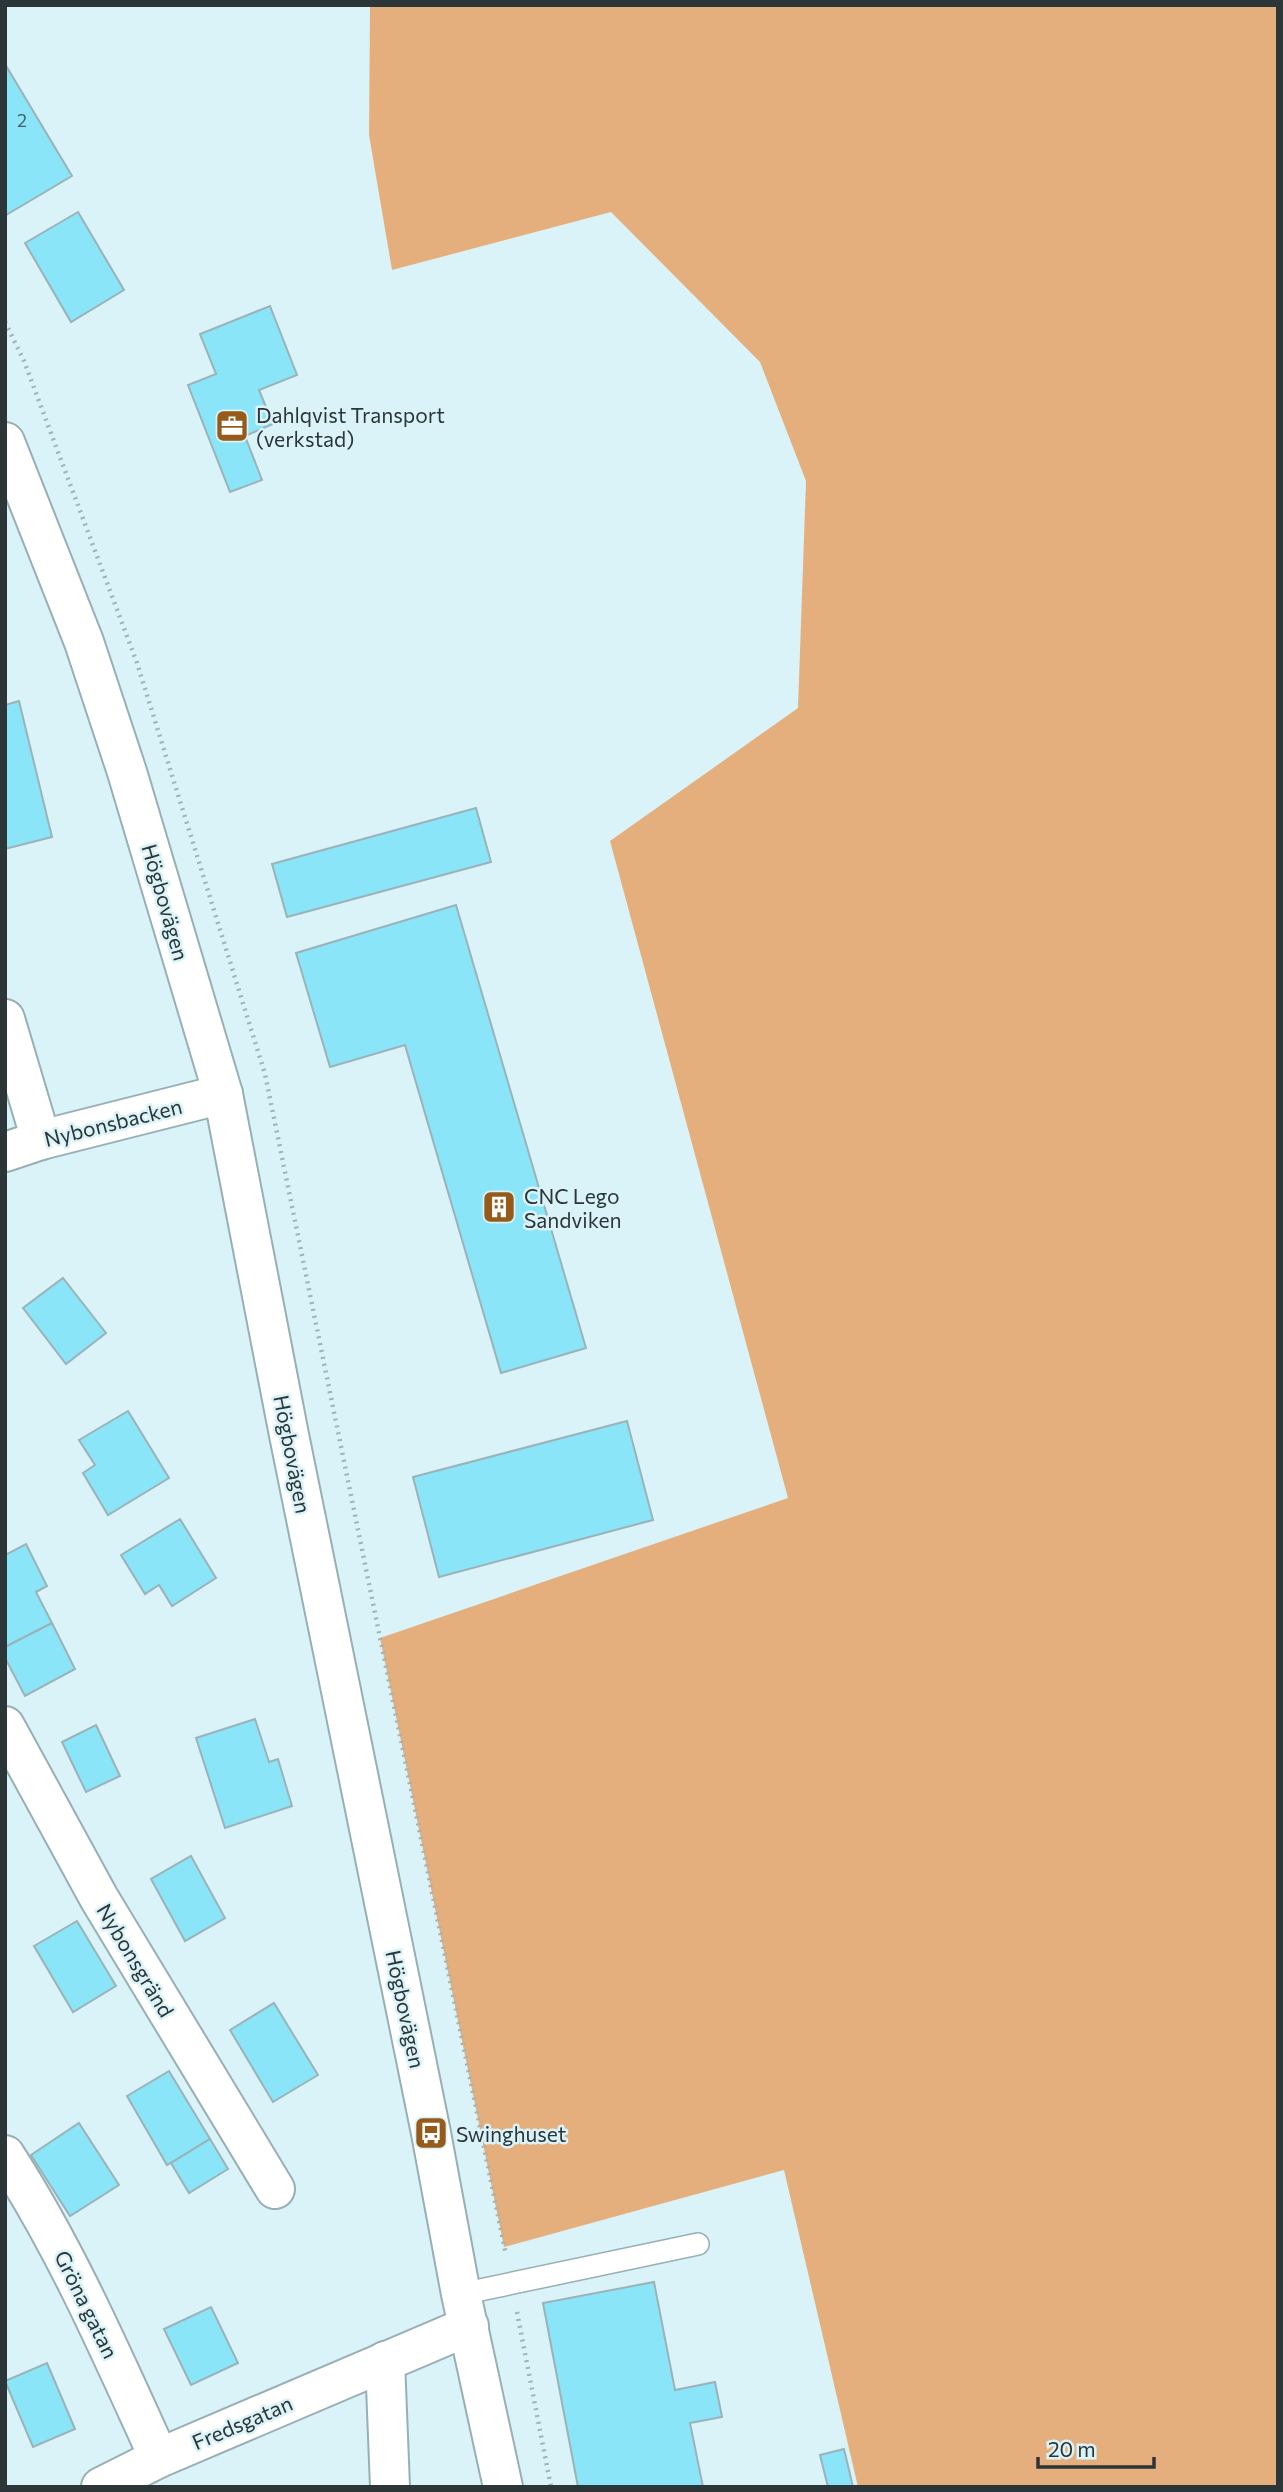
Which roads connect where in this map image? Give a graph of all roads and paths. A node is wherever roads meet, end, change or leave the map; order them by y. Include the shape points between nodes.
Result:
1 (5, 442) edge
2 (5, 1018) edge
3 (223, 1094) junction
4 (41, 1140) junction
5 (5, 1153) edge
6 (5, 1726) edge
7 (5, 2155) edge
8 (275, 2189) dead end
9 (698, 2244) dead end
10 (465, 2310) junction
11 (385, 2361) junction
12 (159, 2458) junction
13 (101, 2487) edge
14 (390, 2487) edge
15 (503, 2487) edge

1 - 3 main road, Högbovägen via 84,642
2 - 4 main road
3 - 4 main road, Nybonsbacken
3 - 10 main road, Högbovägen
4 - 5 main road, Nybonsbacken
6 - 8 main road, Nybonsgränd via 99,1898
7 - 12 main road, Gröna gatan via 38,2206
9 - 10 lane
10 - 11 main road, Fredsgatan
10 - 15 main road, Högbovägen
11 - 12 main road, Fredsgatan
11 - 14 main road
12 - 13 main road, Fredsgatan

